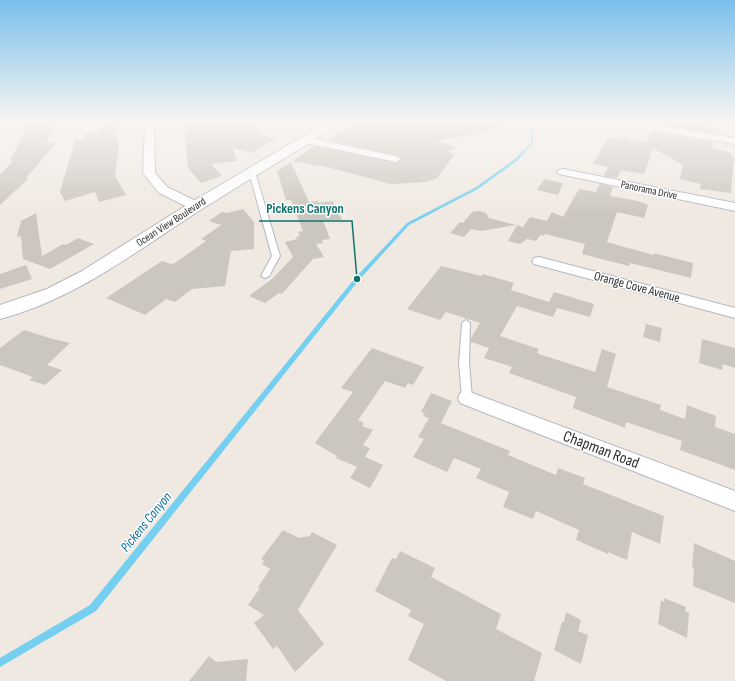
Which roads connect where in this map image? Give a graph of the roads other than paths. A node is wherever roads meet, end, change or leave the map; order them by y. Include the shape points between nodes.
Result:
1 (149, 153) edge
2 (284, 153) edge
3 (366, 153) edge
4 (396, 159) dead end
5 (252, 172) junction
6 (563, 172) dead end
7 (196, 206) junction
8 (735, 207) edge
9 (539, 261) dead end
10 (265, 276) dead end
11 (0, 312) edge
12 (735, 313) edge
13 (466, 323) dead end
14 (467, 398) joint
15 (735, 501) edge

1 - 7 street via 149,173 163,190
2 - 5 street, Ocean View Boulevard
3 - 4 street
5 - 7 street, Ocean View Boulevard
5 - 10 lane via 276,256
6 - 8 street, Panorama Drive
7 - 11 street, Ocean View Boulevard via 90,275 54,293
9 - 12 street, Orange Cove Avenue
13 - 14 lane via 464,363
14 - 15 street, Chapman Road

